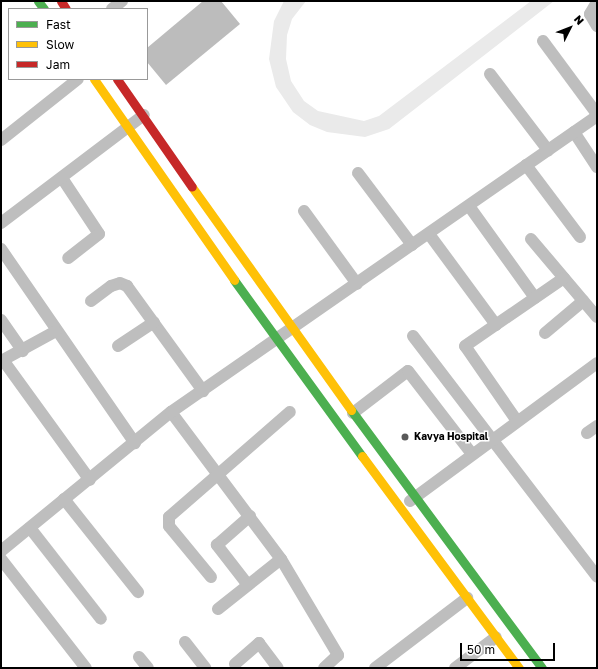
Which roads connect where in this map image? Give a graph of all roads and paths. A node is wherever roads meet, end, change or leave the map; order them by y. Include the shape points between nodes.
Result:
1 (122, 1) edge
2 (597, 2) edge
3 (113, 8) edge
4 (597, 26) edge
5 (543, 41) dead end
6 (490, 74) dead end
7 (77, 80) edge
8 (95, 80) edge
9 (118, 80) edge
10 (144, 115) junction
11 (597, 115) edge
12 (128, 127) junction
13 (574, 132) junction
14 (1, 140) edge
15 (548, 150) junction
16 (526, 165) junction
17 (597, 167) edge
18 (358, 173) dead end
19 (62, 178) junction
20 (469, 206) junction
21 (304, 211) dead end
22 (1, 223) edge
23 (429, 234) junction
24 (580, 237) dead end
25 (531, 238) dead end
26 (412, 246) junction
27 (1, 249) edge
28 (68, 258) dead end
29 (564, 278) junction
30 (357, 284) junction
31 (535, 298) junction
32 (91, 301) dead end
33 (583, 301) junction
34 (597, 317) edge
35 (1, 320) edge
36 (154, 322) junction
37 (496, 325) junction
38 (292, 330) junction
39 (56, 331) junction
40 (545, 334) dead end
41 (413, 336) dead end
42 (276, 340) junction
43 (118, 346) dead end
44 (23, 351) junction
45 (2, 361) edge
46 (597, 363) edge
47 (203, 391) junction
48 (171, 412) junction
49 (290, 412) dead end
50 (353, 413) junction
51 (517, 421) junction
52 (597, 426) edge
53 (587, 433) dead end
54 (492, 439) junction
55 (134, 443) junction
56 (472, 454) junction
57 (218, 474) junction
58 (90, 480) junction
59 (415, 497) junction
60 (64, 499) junction
61 (401, 508) junction
62 (250, 516) junction
63 (30, 528) junction
64 (1, 551) edge
65 (1, 559) edge
66 (281, 559) junction
67 (211, 577) dead end
68 (597, 577) edge
69 (248, 585) junction
70 (138, 592) dead end
71 (467, 598) junction
72 (218, 609) dead end
73 (101, 619) dead end
74 (496, 637) junction
75 (185, 642) dead end
76 (139, 657) dead end
77 (235, 664) dead end
78 (336, 664) edge
79 (86, 668) edge
80 (148, 668) edge
81 (205, 668) edge
82 (278, 668) edge
83 (324, 668) edge
84 (375, 668) edge
85 (455, 668) edge
86 (519, 668) edge
87 (542, 668) edge

1 - 3 street
2 - 4 street via 590,14
5 - 11 street
6 - 15 street
7 - 14 street
8 - 12 street
9 - 10 street
10 - 12 street
10 - 38 street
11 - 13 street
12 - 19 street
12 - 42 street
13 - 15 street
13 - 17 street
15 - 16 street
16 - 20 street
16 - 24 street
18 - 26 street
19 - 22 street
19 - 28 street via 99,234
20 - 23 street
20 - 31 street
21 - 30 street
23 - 26 street
23 - 37 street
25 - 29 street
26 - 30 street
27 - 39 street
29 - 31 street
29 - 33 street
30 - 38 street
31 - 37 street
32 - 36 street via 120,283 127,286
33 - 34 street
33 - 40 street
35 - 44 street
36 - 43 street
36 - 47 street
37 - 51 street via 465,346
38 - 42 street
38 - 50 street
39 - 44 street
39 - 55 street
41 - 54 street
42 - 47 street
42 - 61 street
44 - 45 street
45 - 58 street
46 - 51 street
47 - 48 street
48 - 55 street
48 - 57 street
49 - 57 street
50 - 56 street via 408,371
50 - 59 street
51 - 54 street
52 - 53 street
54 - 56 street
54 - 68 street
55 - 58 street
56 - 59 street
57 - 62 street
57 - 67 street via 168,520
58 - 60 street
59 - 61 street
59 - 87 street
60 - 63 street
60 - 70 street
61 - 71 street
62 - 66 street
62 - 69 street via 217,545
63 - 64 street
63 - 73 street
65 - 79 street
66 - 69 street
66 - 78 street via 338,655
69 - 72 street
71 - 74 street
71 - 84 street
74 - 85 street
74 - 86 street
75 - 81 street
76 - 80 street
77 - 82 street via 259,643
78 - 83 street

